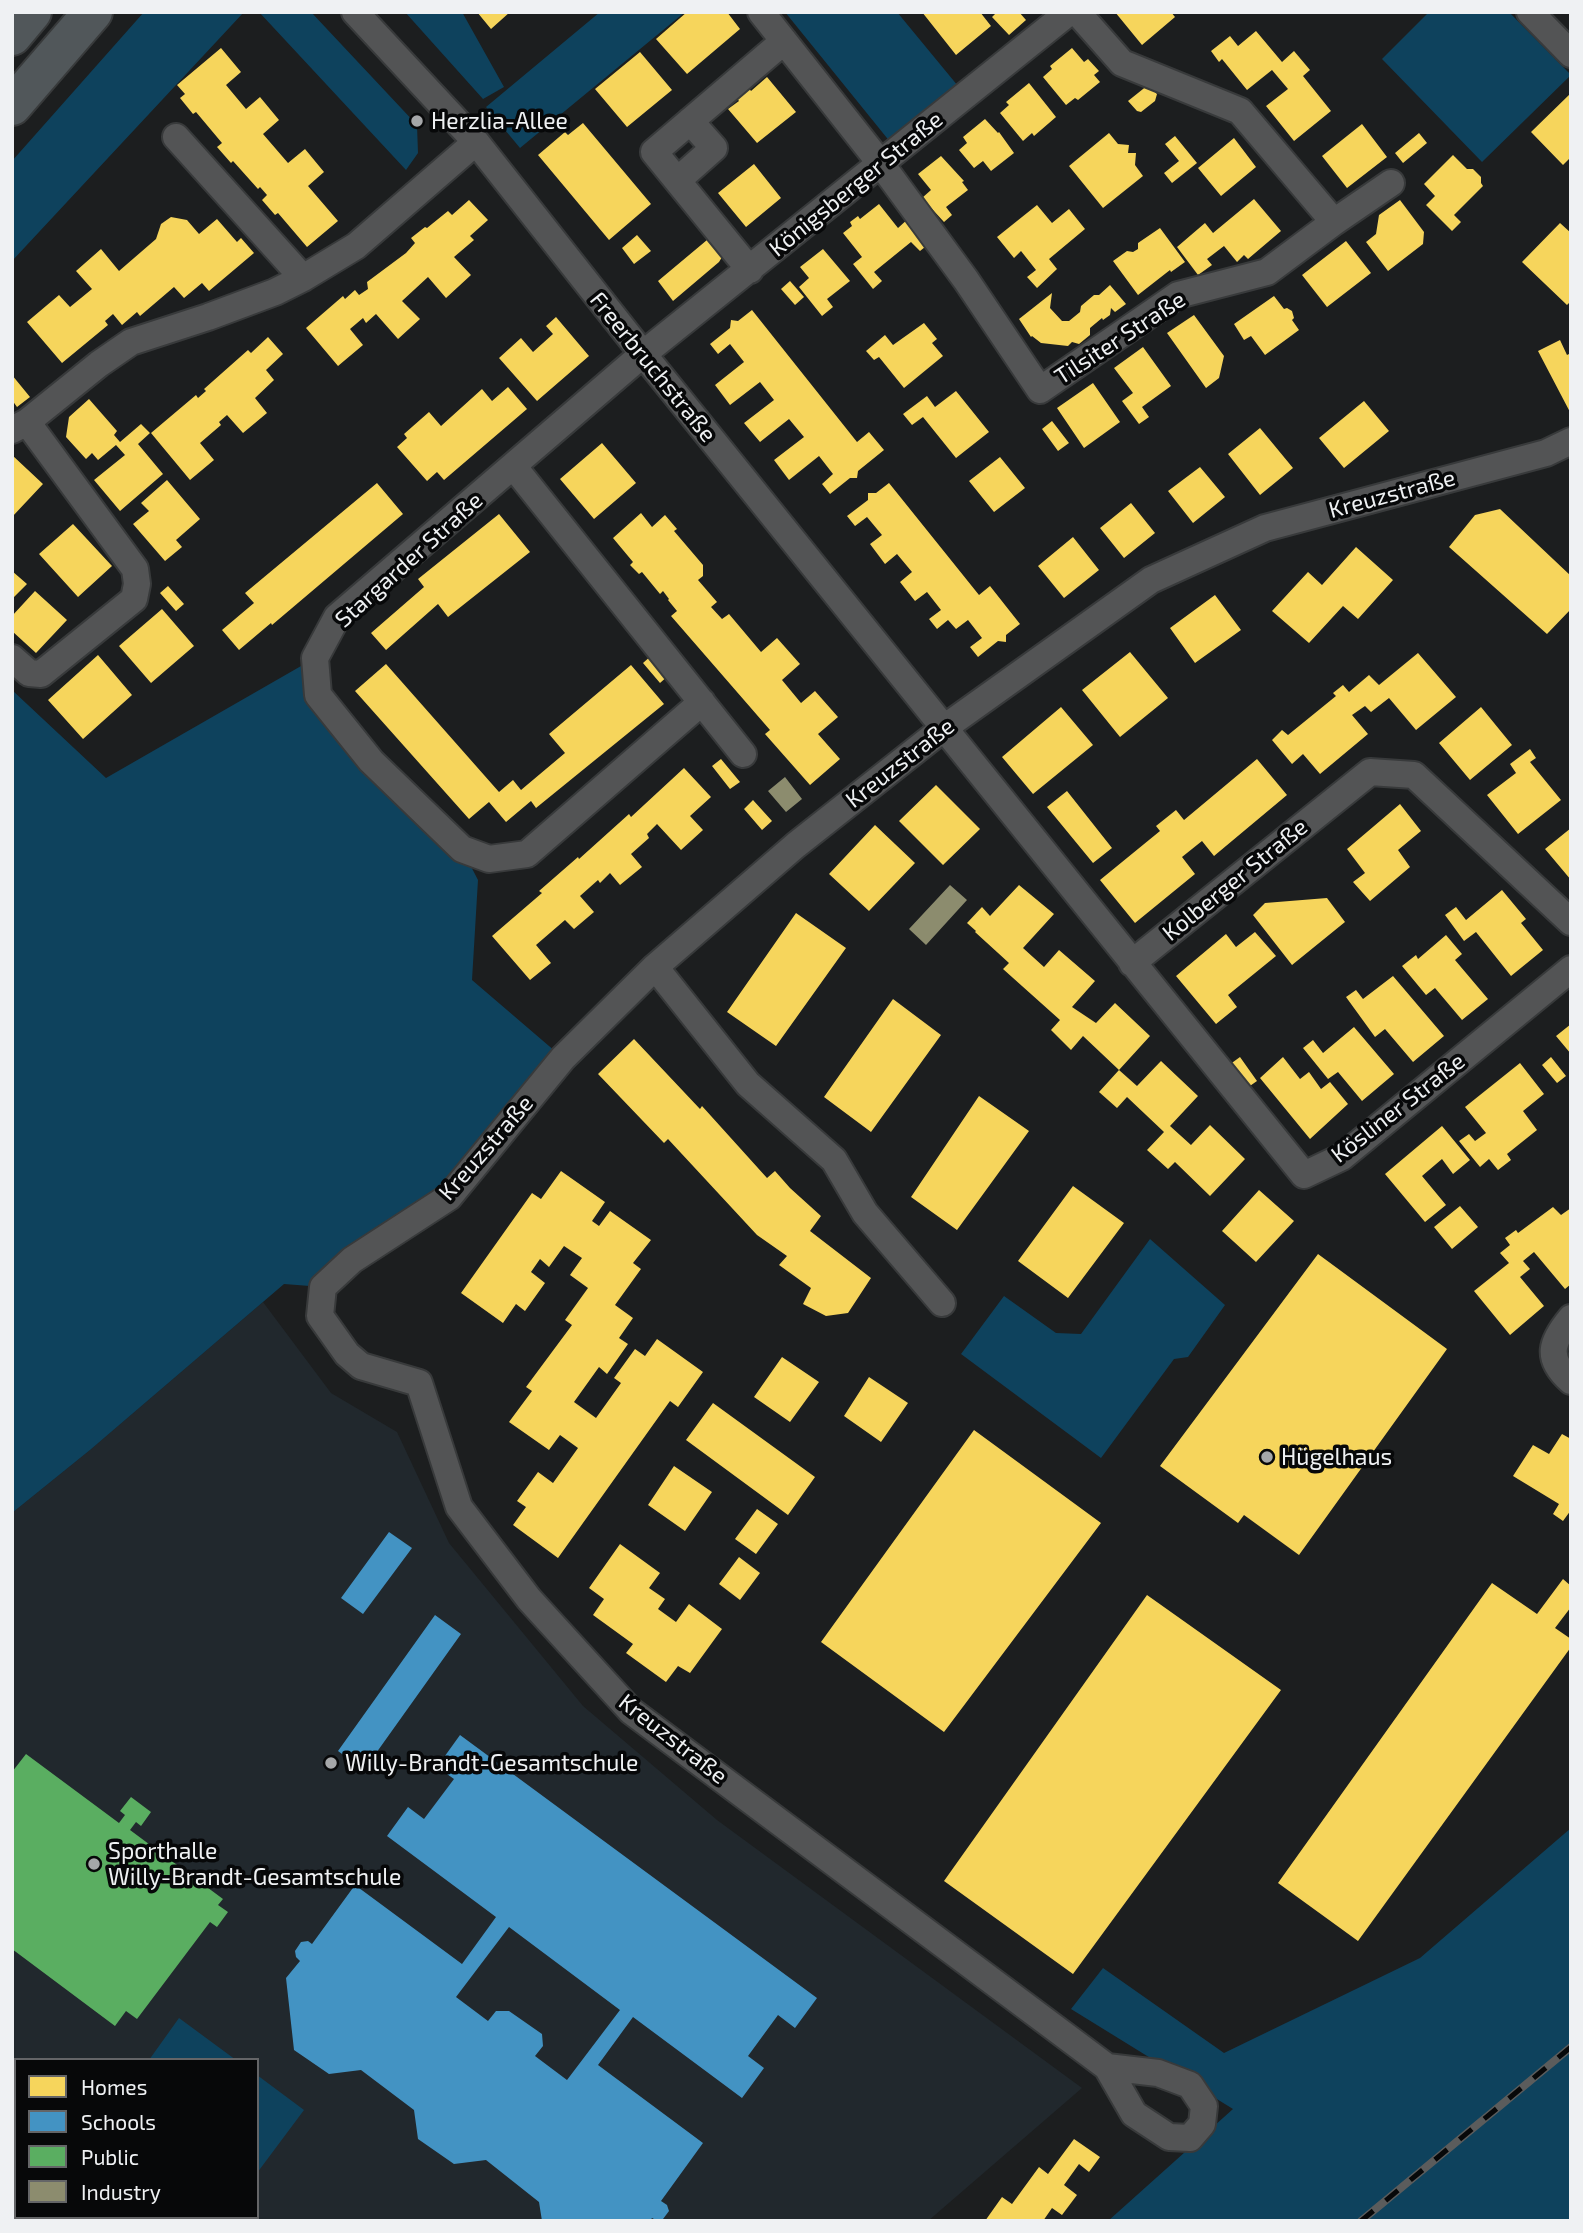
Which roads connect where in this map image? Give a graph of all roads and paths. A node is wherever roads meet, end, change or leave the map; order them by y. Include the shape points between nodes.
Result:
1 (32, 12) edge
2 (93, 12) edge
3 (355, 12) edge
4 (761, 12) edge
5 (1069, 12) edge
6 (1077, 12) edge
7 (1530, 12) edge
8 (12, 36) edge
9 (784, 41) junction
10 (1567, 44) edge
11 (12, 106) edge
12 (690, 121) junction
13 (176, 137) dead end
14 (476, 142) junction
15 (881, 164) junction
16 (678, 180) junction
17 (1391, 183) dead end
18 (1334, 222) junction
19 (750, 270) junction
20 (303, 278) junction
21 (643, 355) junction
22 (20, 426) edge
23 (1571, 441) edge
24 (514, 467) junction
25 (12, 657) edge
26 (702, 702) junction
27 (944, 728) junction
28 (743, 754) dead end
29 (1571, 922) edge
30 (1132, 962) junction
31 (655, 967) junction
32 (1571, 969) edge
33 (942, 1303) dead end
34 (1571, 1318) edge
35 (1571, 1381) edge
36 (1107, 2067) dead end

1 - 8 main road
2 - 11 main road
3 - 14 street, Freerbruchstraße
4 - 9 street
5 - 15 street, Königsberger Straße
6 - 18 street via 1122,62 1240,111
7 - 10 street
9 - 12 street
9 - 15 street
12 - 16 street via 714,148
12 - 16 street via 654,152
13 - 20 street
14 - 20 street via 356,246
14 - 21 street, Freerbruchstraße
15 - 18 street, Tilsiter Straße via 1040,390 1178,295 1268,272
15 - 19 street, Königsberger Straße
16 - 19 street
17 - 18 street, Tilsiter Straße
19 - 21 street, Königsberger Straße
20 - 22 street via 131,342
21 - 24 street, Stargarder Straße
21 - 27 street, Freerbruchstraße
22 - 25 street via 135,569 137,584 134,599 41,674 29,673
23 - 27 street, Kreuzstraße via 1546,453 1265,528 1151,580
24 - 26 street
24 - 26 street, Stargarder Straße via 337,617 314,658 318,695 371,761 462,849 489,859 527,854
26 - 28 street
27 - 30 street
27 - 31 street, Kreuzstraße via 796,845
29 - 30 street, Kolberger Straße via 1414,775 1370,772
30 - 32 street, Kösliner Straße via 1304,1175 1342,1157
31 - 33 street via 748,1084 834,1160 865,1213
31 - 36 street, Kreuzstraße via 563,1058 449,1196 352,1260 323,1287 320,1316 361,1366 419,1383 459,1507 529,1599 631,1711
34 - 35 street via 1554,1344 1558,1368

